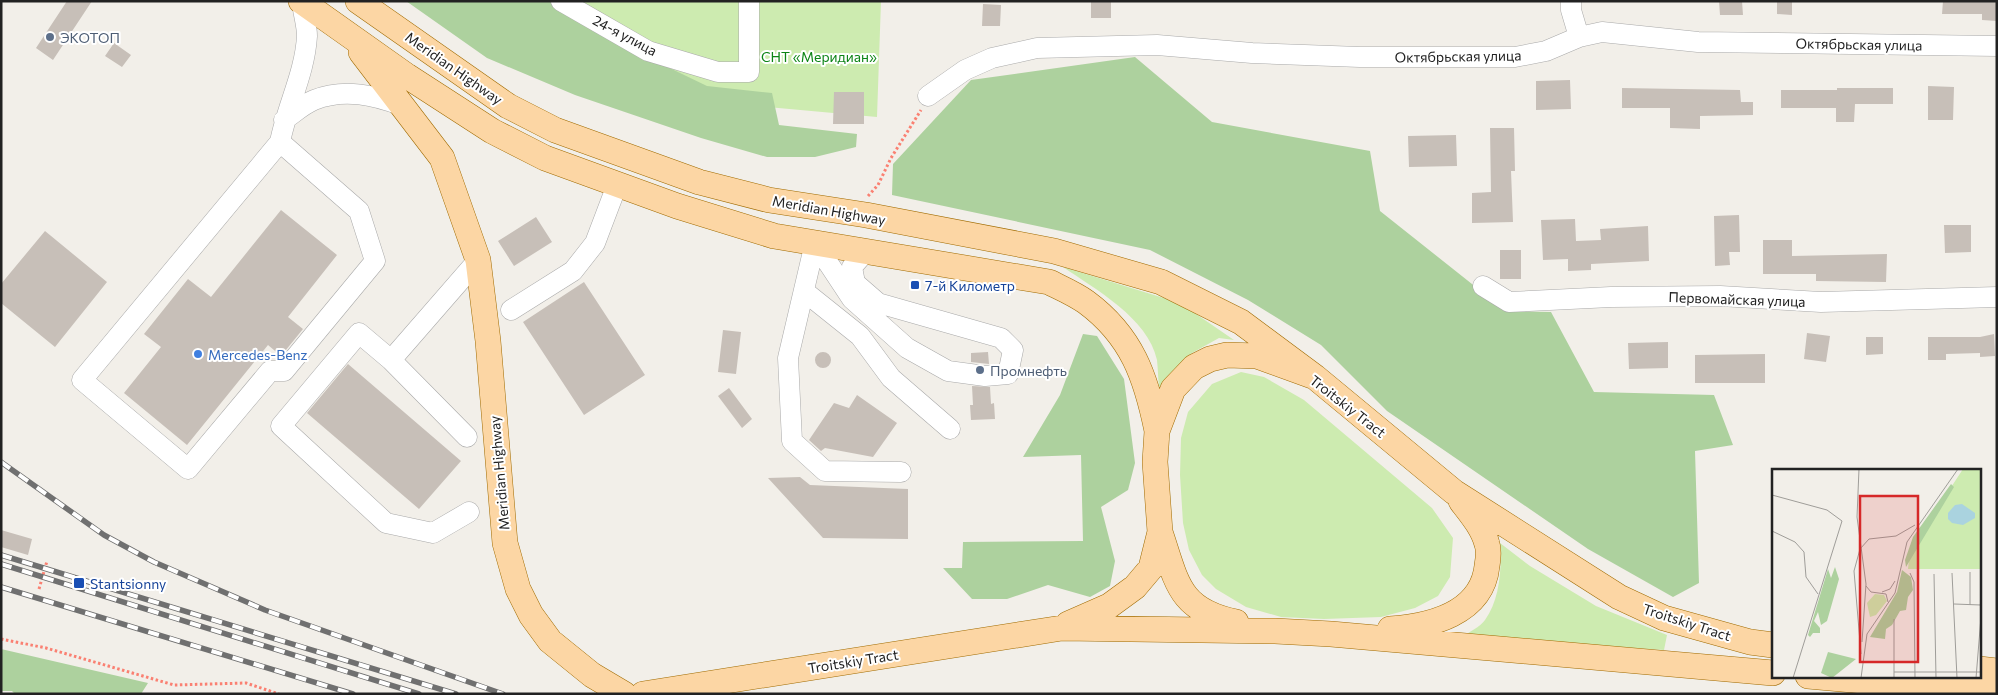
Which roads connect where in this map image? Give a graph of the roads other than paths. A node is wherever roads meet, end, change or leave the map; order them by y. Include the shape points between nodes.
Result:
1 (301, 1) edge
2 (358, 1) edge
3 (561, 1) edge
4 (749, 1) edge
5 (1571, 1) edge
6 (584, 7) edge
7 (346, 33) junction
8 (1579, 37) junction
9 (1997, 46) edge
10 (928, 96) road end
11 (403, 106) junction
12 (284, 120) junction
13 (280, 142) junction
14 (617, 185) junction
15 (815, 243) junction
16 (867, 250) junction
17 (478, 260) junction
18 (1483, 286) dead end
19 (805, 292) junction
20 (1997, 297) edge
21 (511, 310) dead end
22 (391, 360) junction
23 (1315, 377) junction
24 (950, 429) dead end
25 (1157, 431) junction
26 (467, 437) dead end
27 (901, 472) dead end
28 (1454, 492) junction
29 (469, 512) dead end
30 (1160, 532) junction
31 (1062, 628) junction
32 (1275, 631) junction
33 (1331, 634) junction
34 (1772, 645) edge
35 (1980, 669) edge
36 (1997, 670) edge
37 (1772, 673) edge
38 (1829, 678) edge
39 (1893, 684) junction
40 (1948, 691) edge
41 (1997, 693) edge
42 (624, 694) edge
43 (644, 694) edge
44 (1806, 694) edge

1 - 7 main road, Meridian Highway
1 - 12 street via 307,34 303,68
2 - 23 main road, Meridian Highway via 508,106 555,130 699,182 769,200 1054,251 1161,282 1241,322
3 - 6 street, 24-я улица
4 - 6 street, 24-я улица via 749,72 718,72 648,50
5 - 8 street
7 - 11 main road, Meridian Highway
7 - 14 main road, Meridian Highway via 492,130 545,158
8 - 9 street, Октябрьская улица via 1602,32 1698,42
8 - 10 street, Октябрьская улица via 1546,51 1515,57 1360,57 1157,45 1037,48 992,58 965,70
11 - 12 street via 377,97 342,93 313,100
11 - 17 main road, Meridian Highway via 442,158
12 - 13 street
13 - 13 street via 82,380 188,469 270,370 284,371 375,261 359,211
14 - 15 main road, Meridian Highway via 774,236
14 - 21 street via 595,243 573,271
15 - 16 main road, Meridian Highway
15 - 16 street via 852,299 907,348 948,371 985,376 1008,374 1012,350 1001,338 878,303 855,283 852,267
15 - 19 street
16 - 25 main road, Meridian Highway via 1048,282 1086,302 1120,332 1134,355 1149,391
17 - 22 street
17 - 42 main road, Meridian Highway via 505,543 518,589 531,615 550,641 592,675
18 - 20 street, Первомайская улица via 1509,302 1720,296 1821,302
19 - 24 street via 860,336 891,378
19 - 27 street via 788,358 792,441 825,470
22 - 26 street
22 - 29 street via 359,333 281,426 386,523 433,532
23 - 25 main road, Troitskiy Tract via 1257,356 1210,359 1194,367 1173,389
23 - 28 main road, Troitskiy Tract
25 - 30 main road, Troitskiy Tract via 1155,462
28 - 33 main road via 1476,520 1488,544 1486,577 1479,593 1465,607 1418,627
28 - 34 main road, Troitskiy Tract via 1618,597 1664,618 1750,642
30 - 31 main road, Troitskiy Tract via 1151,568 1135,587 1109,606
30 - 32 main road via 1186,598 1202,611 1221,619
31 - 32 main road, Troitskiy Tract
31 - 43 main road, Troitskiy Tract
32 - 33 main road, Troitskiy Tract
33 - 37 main road, Troitskiy Tract
35 - 36 main road
38 - 39 main road
39 - 40 main road
39 - 44 main road
40 - 41 main road

